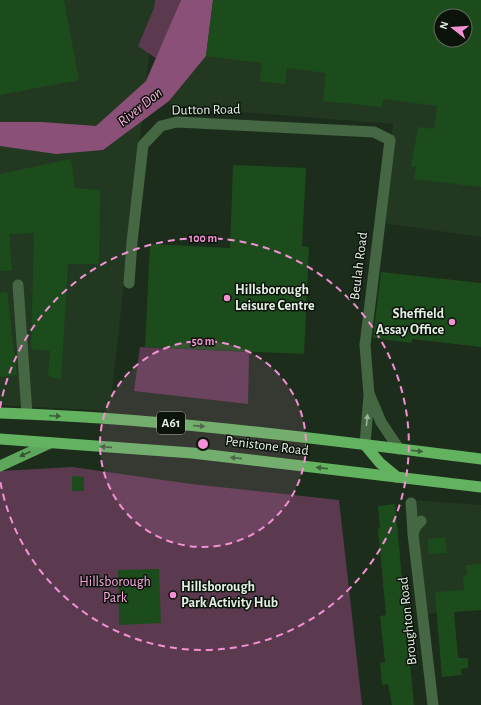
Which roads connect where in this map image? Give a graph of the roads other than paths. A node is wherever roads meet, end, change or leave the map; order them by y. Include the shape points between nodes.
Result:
1 (390, 140) joint
2 (129, 282) dead end
3 (18, 285) dead end
4 (369, 395) junction
5 (1, 414) edge
6 (27, 414) junction
7 (0, 439) edge
8 (50, 443) junction
9 (365, 445) junction
10 (399, 449) junction
11 (481, 459) edge
12 (0, 466) edge
13 (397, 477) junction
14 (481, 487) edge
15 (411, 503) dead end
16 (421, 521) dead end
17 (413, 534) junction
18 (433, 705) edge

1 - 2 street, Dutton Road via 374,132 177,122 162,126 143,144
1 - 4 street, Beulah Road via 365,345
3 - 6 street
9 -> 4 street, Beulah Road
4 - 10 street, Beulah Road via 381,422
5 - 6 highway, Penistone Road / A61
6 -> 9 highway, Penistone Road / A61 via 242,429
7 - 8 highway, Penistone Road / A61
8 -> 12 main road
13 -> 8 highway, Penistone Road / A61 via 192,453
9 - 10 highway, Penistone Road / A61
9 - 13 highway via 380,463
10 -> 11 highway, Penistone Road / A61
13 - 14 highway, Penistone Road / A61
15 - 17 street, Broughton Road
16 - 17 street
17 - 18 street, Broughton Road

